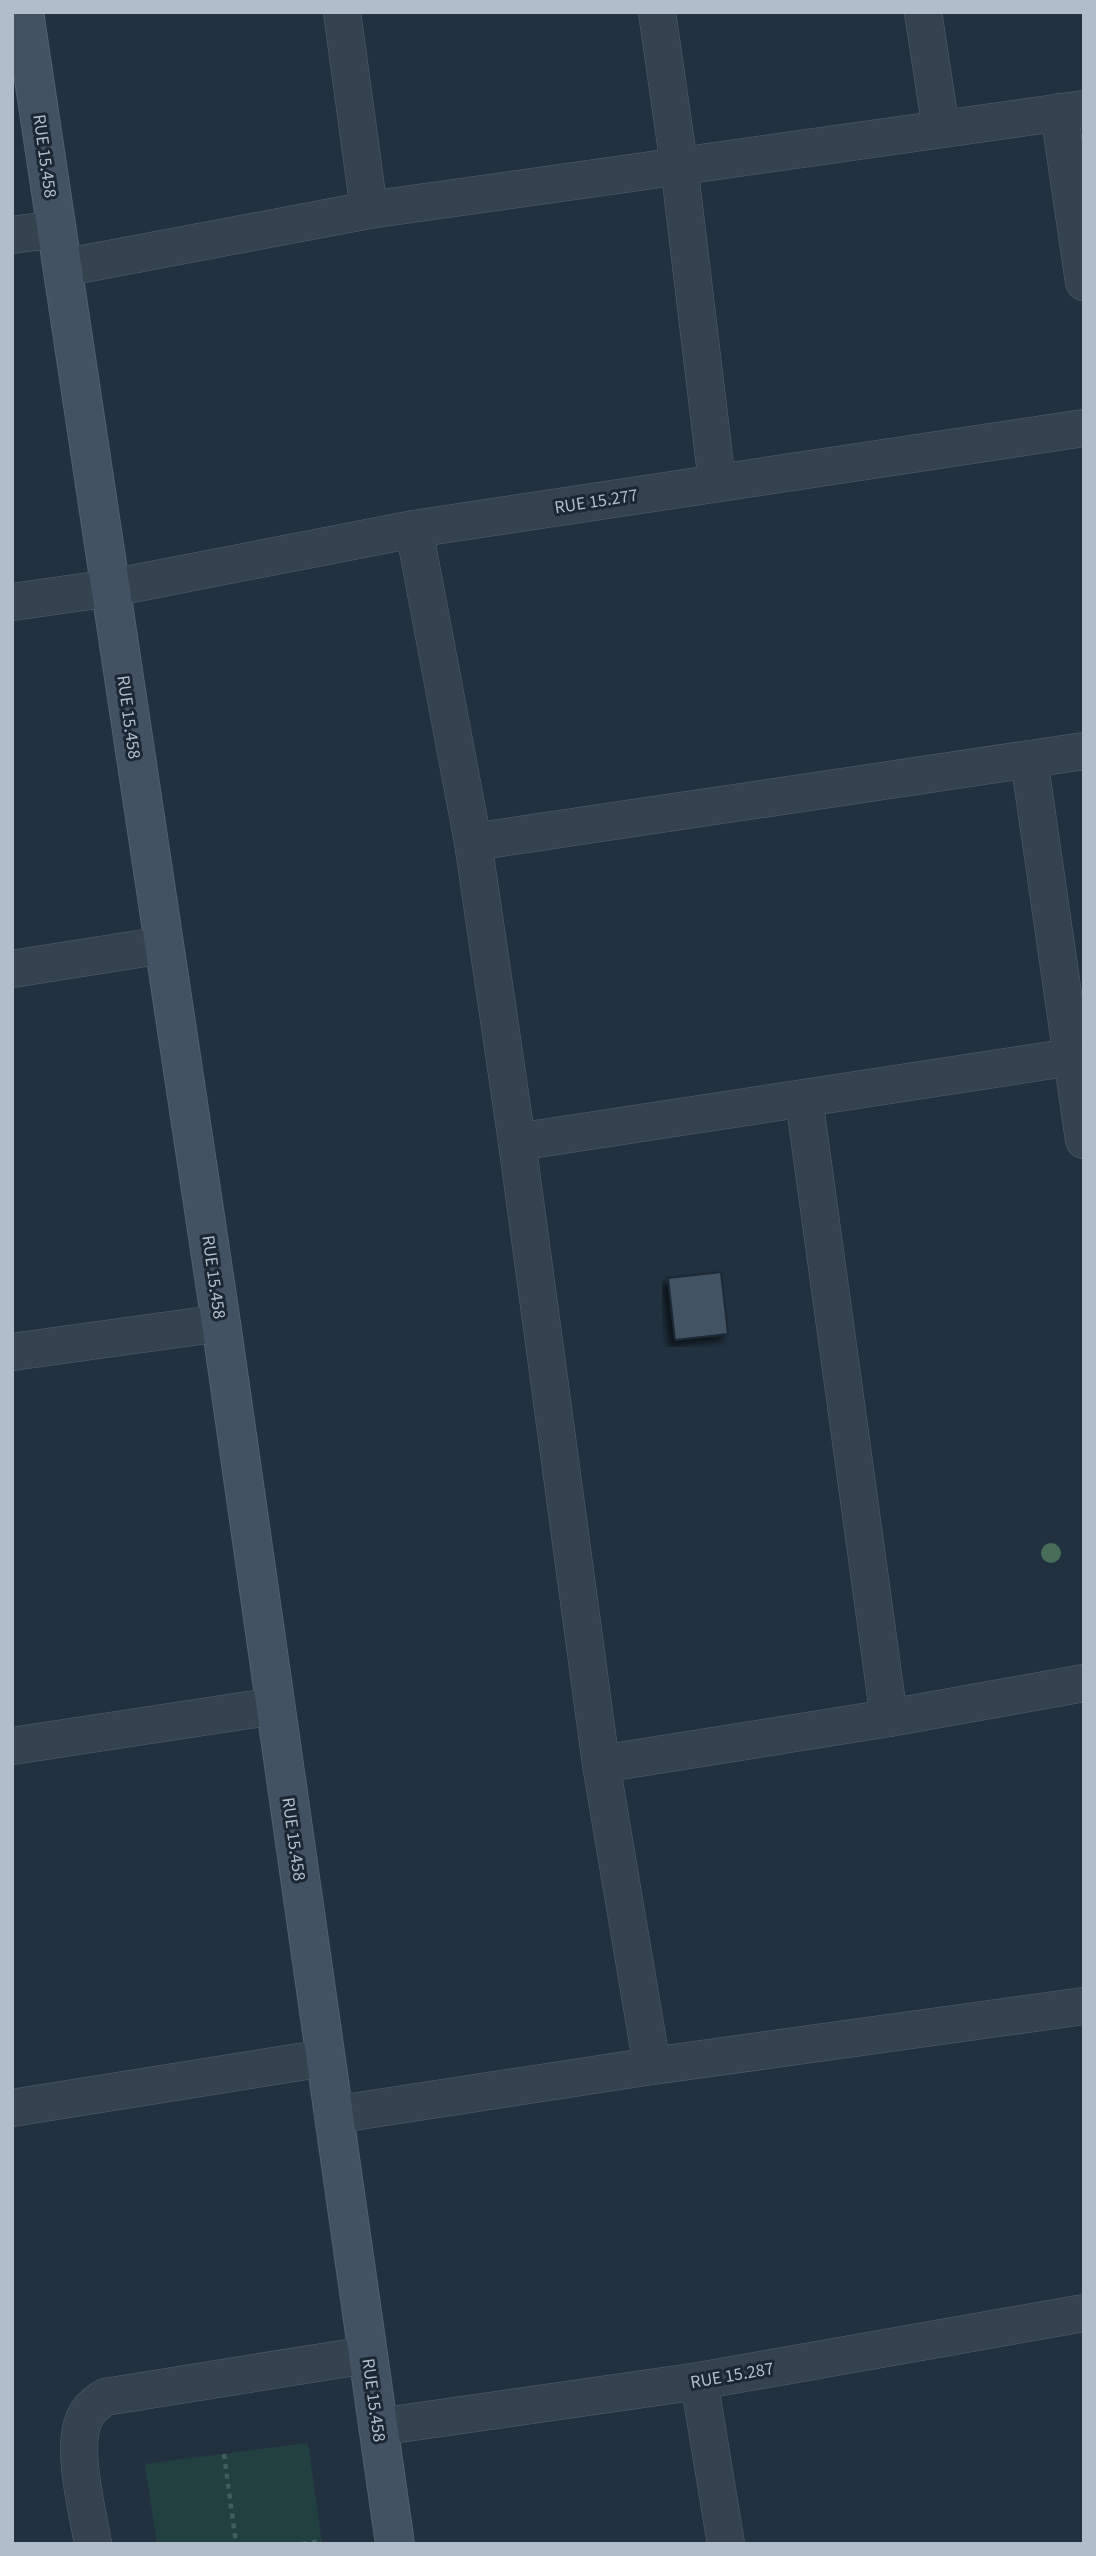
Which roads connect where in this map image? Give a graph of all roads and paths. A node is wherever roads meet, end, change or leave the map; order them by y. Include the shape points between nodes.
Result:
1 (24, 12) edge
2 (342, 12) edge
3 (657, 12) edge
4 (923, 12) edge
5 (1071, 110) edge
6 (941, 129) junction
7 (679, 165) junction
8 (369, 210) junction
9 (56, 229) junction
10 (12, 235) edge
11 (62, 268) junction
12 (1084, 282) edge
13 (1084, 428) edge
14 (717, 482) junction
15 (414, 529) junction
16 (111, 588) junction
17 (12, 602) edge
18 (1084, 751) edge
19 (1029, 759) junction
20 (473, 842) junction
21 (164, 945) junction
22 (12, 970) edge
23 (1072, 1057) junction
24 (804, 1099) junction
25 (1084, 1140) edge
26 (517, 1142) junction
27 (221, 1323) junction
28 (12, 1352) edge
29 (1084, 1683) edge
30 (275, 1706) junction
31 (889, 1718) junction
32 (12, 1746) edge
33 (601, 1764) junction
34 (1084, 2006) edge
35 (325, 2058) junction
36 (652, 2066) junction
37 (12, 2108) edge
38 (333, 2116) junction
39 (1084, 2313) edge
40 (367, 2355) junction
41 (699, 2381) junction
42 (378, 2427) junction
43 (224, 2454) dead end
44 (322, 2541) dead end
45 (93, 2544) edge
46 (236, 2544) edge
47 (302, 2544) edge
48 (395, 2544) edge
49 (726, 2544) edge

1 - 9 main road, RUE 15.458
2 - 8 street
3 - 7 street
4 - 6 street
5 - 6 street
5 - 12 street
6 - 7 street
7 - 8 street
7 - 14 street
8 - 11 street
9 - 10 street
9 - 11 main road, RUE 15.458
11 - 16 main road, RUE 15.458
13 - 14 street, RUE 15.277
14 - 15 street, RUE 15.277
15 - 16 street, RUE 15.277
15 - 20 street
16 - 17 street, RUE 15.277
16 - 21 main road, RUE 15.458
18 - 19 street
19 - 20 street
19 - 23 street
20 - 26 street
21 - 22 street
21 - 27 main road, RUE 15.458
23 - 24 street
23 - 25 street
24 - 26 street
24 - 31 street
26 - 33 street
27 - 28 street
27 - 30 main road, RUE 15.458
29 - 31 street
30 - 32 street
30 - 35 main road, RUE 15.458
31 - 33 street
33 - 36 street
34 - 36 street
35 - 37 street
35 - 38 main road, RUE 15.458
36 - 38 street
38 - 40 main road, RUE 15.458
39 - 41 street, RUE 15.287
40 - 42 main road, RUE 15.458
40 - 45 street via 106,2397 88,2411 78,2448
41 - 42 street, RUE 15.287
41 - 49 street
42 - 48 main road, RUE 15.458
43 - 46 path
44 - 47 path

